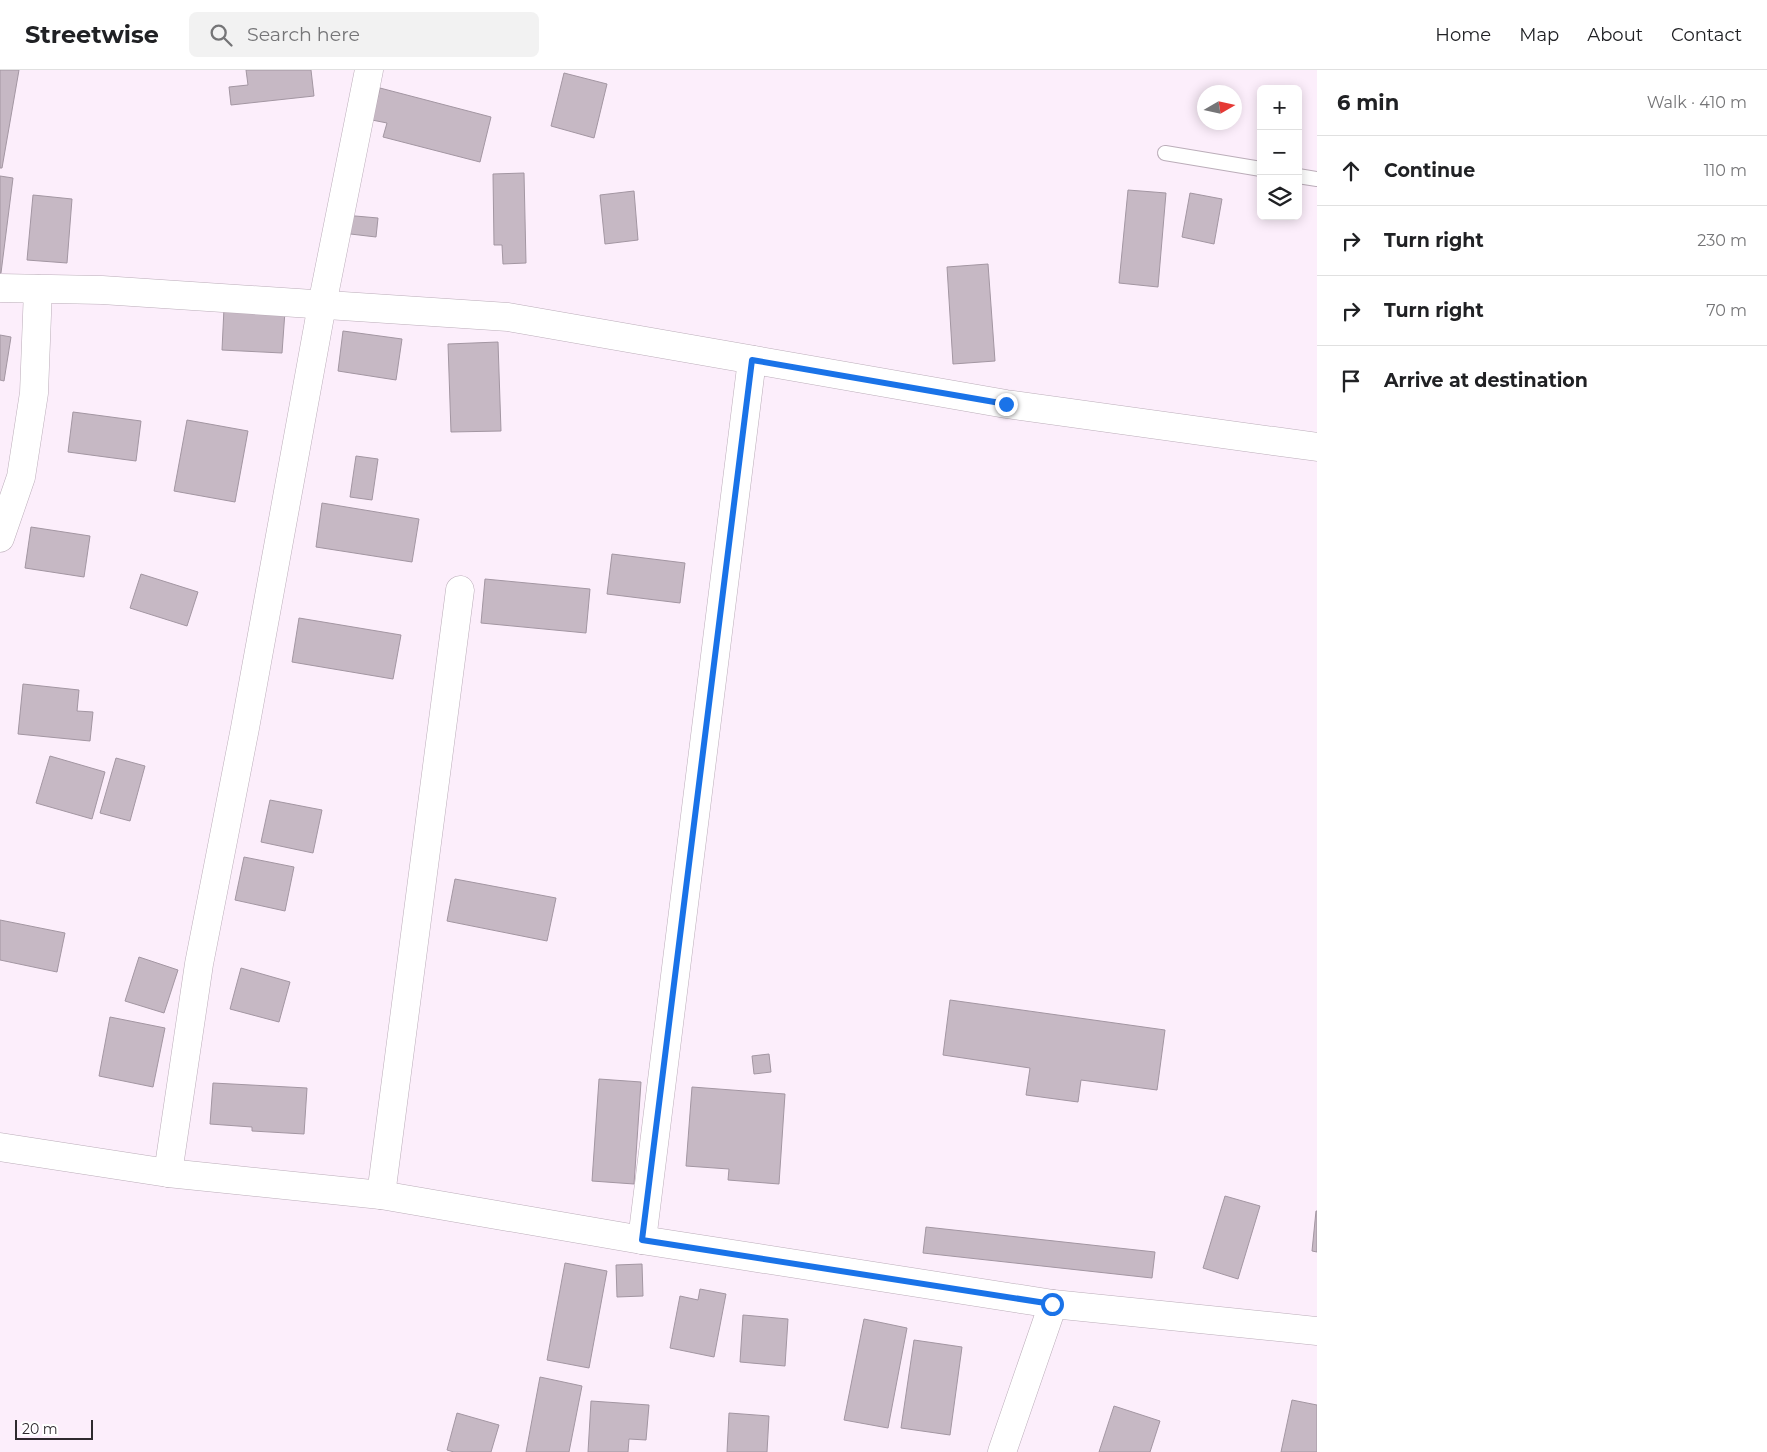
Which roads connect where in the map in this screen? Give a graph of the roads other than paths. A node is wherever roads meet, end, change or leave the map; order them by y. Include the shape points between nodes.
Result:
1 (369, 70) edge
2 (1166, 153) dead end
3 (1257, 168) edge
4 (1302, 177) edge
5 (1317, 179) edge
6 (0, 288) edge
7 (38, 289) junction
8 (322, 305) junction
9 (752, 360) junction
10 (1317, 447) edge
11 (0, 538) edge
12 (460, 590) dead end
13 (0, 1147) edge
14 (168, 1173) junction
15 (381, 1195) junction
16 (642, 1240) junction
17 (1052, 1304) junction
18 (1317, 1331) edge
19 (1002, 1452) edge

1 - 8 street
2 - 3 lane
4 - 5 lane
6 - 7 street
7 - 8 street via 102,290
7 - 11 street via 34,393 23,468
8 - 9 street via 508,316
8 - 14 street via 199,964
9 - 10 street via 1006,404
9 - 16 street
12 - 15 street
13 - 14 street
14 - 15 street
15 - 16 street
16 - 17 street
17 - 18 street
17 - 19 street

